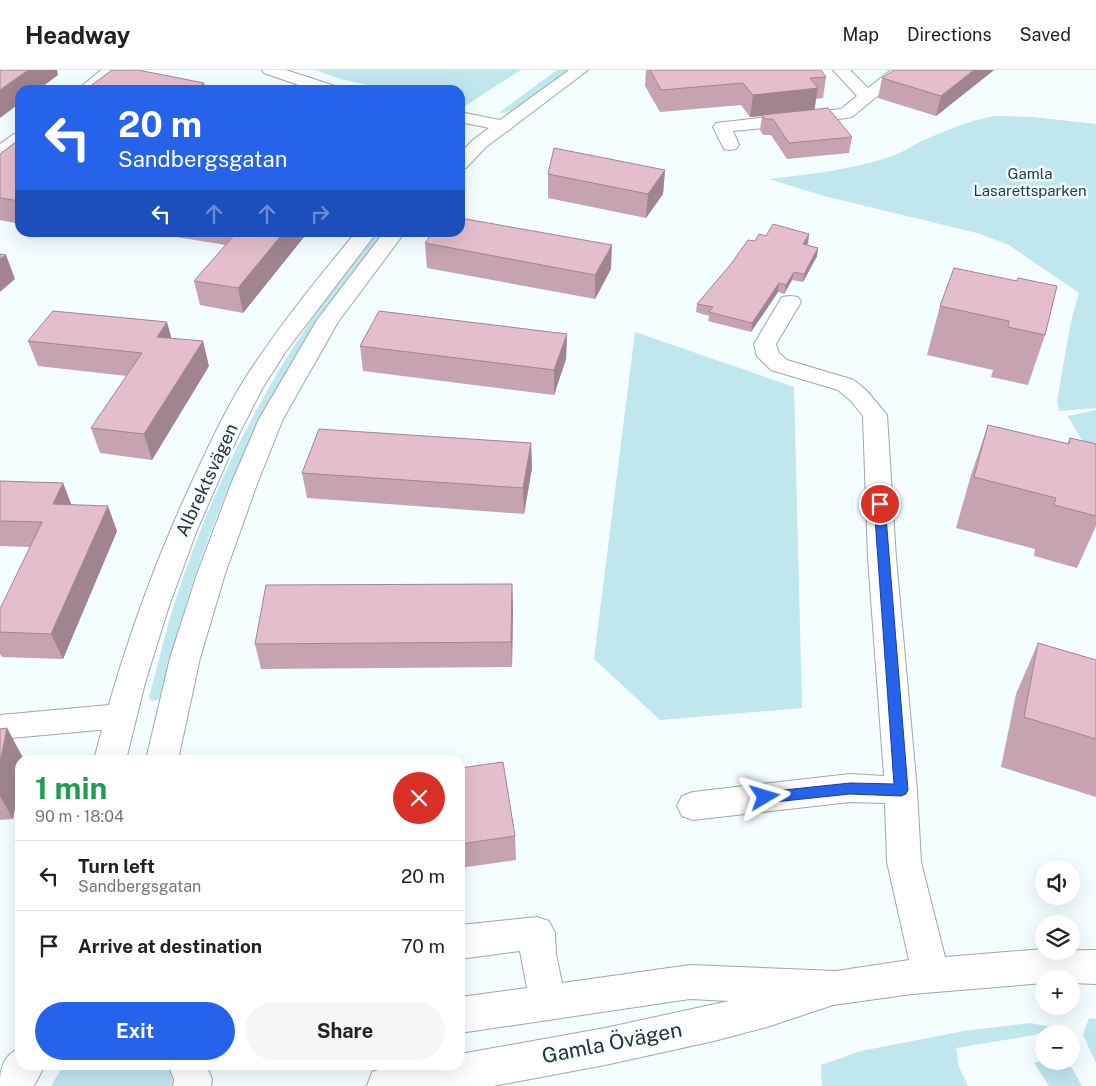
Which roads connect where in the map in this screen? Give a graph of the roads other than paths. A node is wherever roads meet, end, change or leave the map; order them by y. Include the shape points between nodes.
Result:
1 (111, 70) edge
2 (270, 70) edge
3 (580, 70) edge
4 (841, 70) edge
5 (901, 70) edge
6 (91, 85) edge
7 (315, 85) edge
8 (866, 97) junction
9 (496, 110) dead end
10 (481, 122) junction
11 (465, 125) edge
12 (504, 126) junction
13 (15, 142) edge
14 (730, 145) dead end
15 (0, 153) edge
16 (465, 159) edge
17 (363, 237) edge
18 (391, 237) edge
19 (790, 302) dead end
20 (120, 716) junction
21 (0, 727) edge
22 (111, 755) edge
23 (163, 755) edge
24 (901, 790) junction
25 (693, 806) dead end
26 (465, 941) edge
27 (1096, 967) edge
28 (931, 975) junction
29 (836, 988) junction
30 (548, 1002) junction
31 (465, 1014) edge
32 (189, 1070) edge
33 (192, 1086) edge
34 (386, 1086) edge

1 - 6 main road
2 - 7 main road
3 - 12 main road
4 - 8 main road
5 - 8 main road
8 - 14 main road via 846,113 722,126
9 - 10 main road
10 - 11 main road
10 - 12 main road
12 - 16 main road
13 - 15 main road
17 - 20 main road, Albrektsvägen via 297,319 262,369 230,428 198,494 168,569
18 - 23 main road, Albrektsvägen via 328,320 272,419 211,574 185,658
19 - 24 main road via 765,344 768,356 779,365 846,385 875,415 882,558
20 - 21 main road
20 - 22 main road, Albrektsvägen
24 - 25 main road via 850,788
24 - 28 main road via 904,862
26 - 30 main road via 537,932
27 - 28 main road, Gamla Övägen via 1048,966
28 - 29 main road, Gamla Övägen
29 - 30 main road, Gamla Övägen via 690,982
29 - 34 main road, Gamla Övägen via 762,1012
30 - 31 main road, Gamla Övägen
32 - 33 main road

